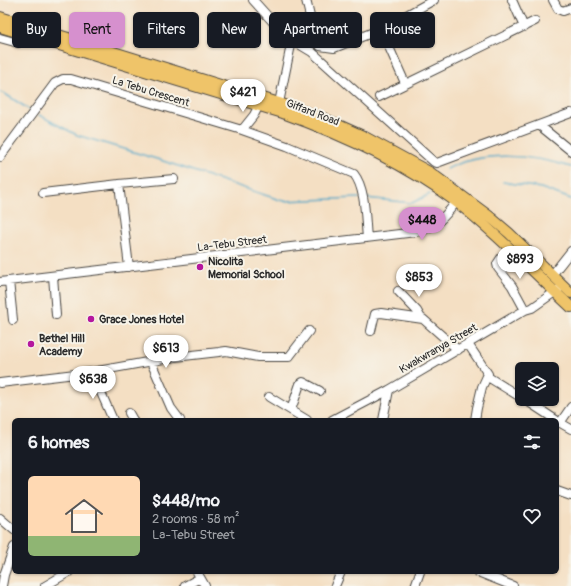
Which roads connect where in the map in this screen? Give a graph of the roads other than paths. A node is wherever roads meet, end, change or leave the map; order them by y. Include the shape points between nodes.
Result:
1 (253, 0) edge
2 (306, 0) edge
3 (434, 0) edge
4 (512, 0) edge
5 (553, 0) edge
6 (571, 8) edge
7 (412, 12) edge
8 (0, 17) edge
9 (269, 18) edge
10 (535, 21) dead end
11 (0, 27) edge
12 (524, 27) junction
13 (12, 30) edge
14 (370, 33) edge
15 (0, 38) edge
16 (12, 41) edge
17 (61, 45) edge
18 (290, 48) edge
19 (305, 48) edge
20 (389, 48) edge
21 (405, 83) junction
22 (379, 96) dead end
23 (280, 103) junction
24 (259, 105) junction
25 (571, 113) edge
26 (539, 125) junction
27 (242, 130) junction
28 (571, 151) edge
29 (0, 156) edge
30 (441, 161) junction
31 (431, 173) junction
32 (174, 179) dead end
33 (119, 184) junction
34 (43, 193) dead end
35 (456, 202) junction
36 (367, 238) junction
37 (571, 251) edge
38 (514, 253) junction
39 (129, 266) junction
40 (53, 276) junction
41 (0, 282) edge
42 (9, 282) junction
43 (556, 284) junction
44 (398, 290) dead end
45 (571, 294) edge
46 (571, 307) edge
47 (525, 310) junction
48 (56, 315) dead end
49 (421, 318) junction
50 (13, 320) dead end
51 (309, 331) dead end
52 (371, 331) dead end
53 (468, 344) junction
54 (458, 350) junction
55 (151, 362) junction
56 (92, 372) junction
57 (488, 377) junction
58 (0, 383) edge
59 (389, 390) junction
60 (320, 391) dead end
61 (515, 394) edge
62 (269, 397) dead end
63 (534, 406) edge
64 (571, 407) edge
65 (291, 410) junction
66 (112, 418) edge
67 (178, 418) edge
68 (304, 418) edge
69 (336, 418) edge
70 (383, 418) edge
71 (476, 418) edge
72 (553, 418) edge
73 (559, 420) edge
74 (559, 422) edge
75 (571, 429) edge
76 (559, 492) edge
77 (571, 496) edge
78 (0, 518) edge
79 (12, 528) edge
80 (12, 553) edge
81 (66, 574) edge
82 (340, 574) edge
83 (419, 574) edge
84 (483, 574) edge
85 (199, 575) edge
86 (2, 586) edge
87 (45, 586) edge
88 (186, 586) edge
89 (205, 586) edge
90 (335, 586) edge
91 (415, 586) edge
92 (513, 586) edge

1 - 9 street
2 - 14 street via 316,41 320,46 334,48
3 - 7 street
4 - 12 street
5 - 6 street via 558,9 563,11
8 - 23 main road, Giffard Road
10 - 12 street
11 - 13 main road, Giffard Road
12 - 21 street
15 - 16 street
17 - 24 main road, Giffard Road
18 - 23 street
19 - 30 street via 434,162
20 - 21 street
21 - 22 street
23 - 31 main road, Giffard Road via 363,136
24 - 27 street
24 - 35 main road, Giffard Road via 316,124 357,142 399,164
25 - 26 street
26 - 28 street
26 - 30 street
27 - 29 street, La Tebu Crescent via 71,79 55,83 48,90
27 - 36 street, La Tebu Crescent via 354,174 361,189
30 - 31 street
31 - 43 main road, Giffard Road via 489,216
32 - 33 street
33 - 34 street
33 - 39 street
35 - 36 street, La-Tebu Street via 431,227 416,232
35 - 38 main road, Giffard Road
36 - 39 street, La-Tebu Street
37 - 43 street, Kwakwranya Street
38 - 43 main road, Giffard Road
38 - 47 street via 501,258 497,264
39 - 40 street, La-Tebu Street
40 - 42 street, La-Tebu Street
40 - 48 street
41 - 42 street, La-Tebu Street
42 - 50 street
43 - 45 main road, Giffard Road
43 - 46 main road, Giffard Road
43 - 47 street, Kwakwranya Street
44 - 49 street
47 - 53 street, Kwakwranya Street
49 - 52 street via 375,314
49 - 54 street
51 - 55 street via 289,357 258,357 226,351
53 - 54 street, Kwakwranya Street
53 - 57 street
54 - 59 street, Kwakwranya Street
55 - 56 street
55 - 67 street via 171,408
56 - 58 street
56 - 66 street
57 - 61 street
57 - 71 street via 482,387
59 - 69 street, Kwakwranya Street
59 - 70 street
60 - 65 street via 303,382
62 - 65 street
63 - 72 street
64 - 73 street
65 - 68 street
74 - 75 street
76 - 77 street
78 - 79 street
80 - 86 street
81 - 87 street
82 - 90 street
83 - 91 street
84 - 92 street
85 - 88 street
85 - 89 street

